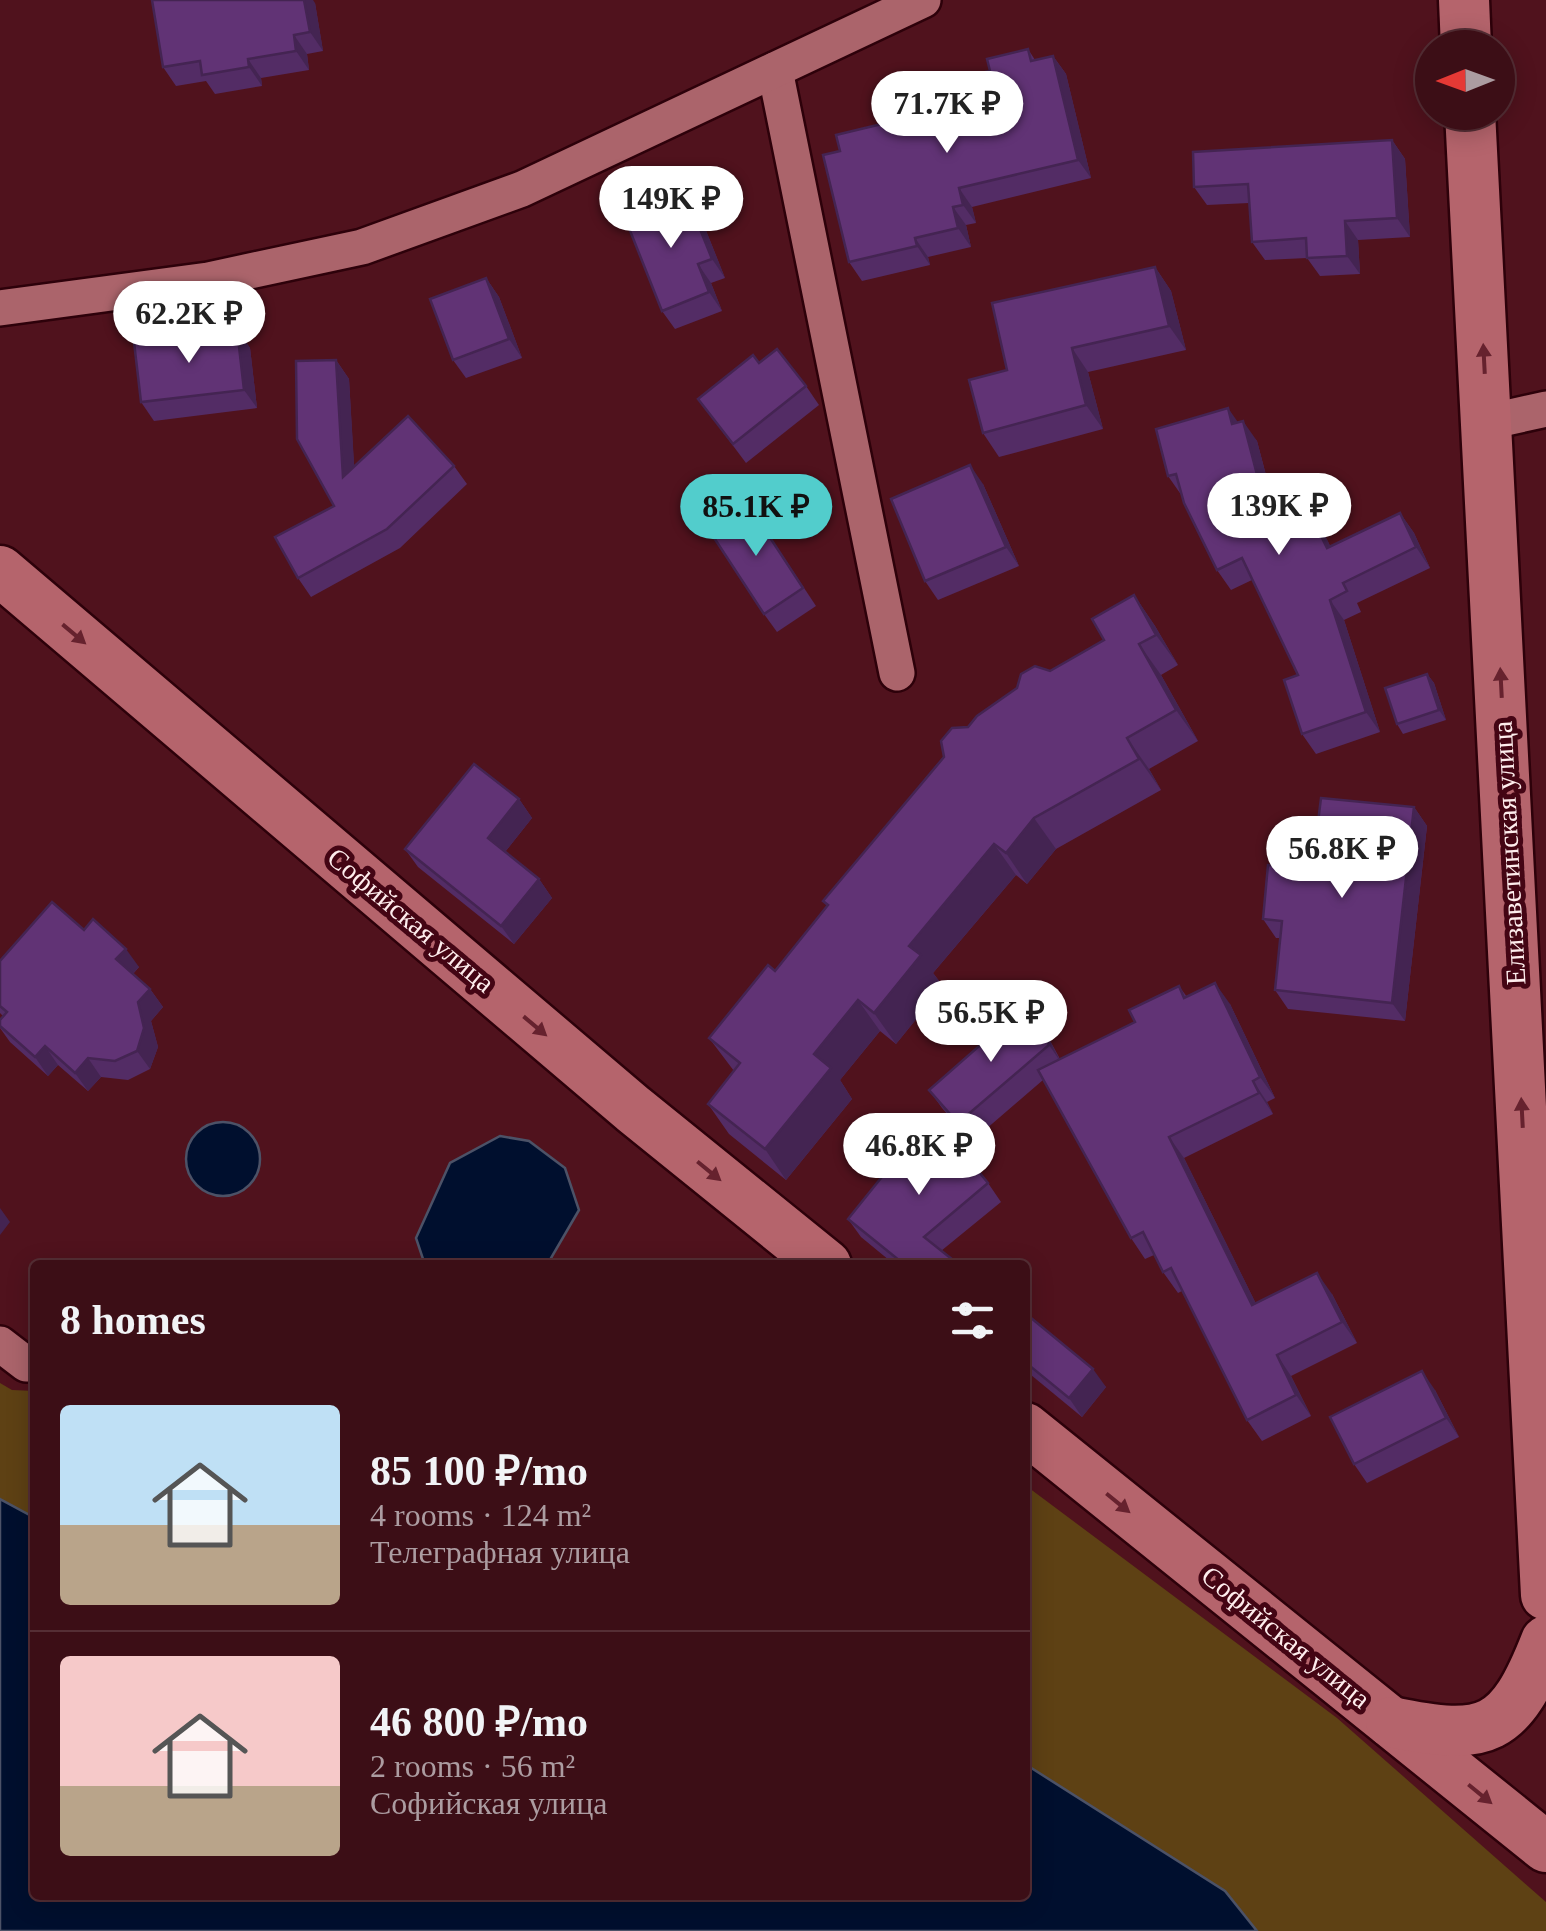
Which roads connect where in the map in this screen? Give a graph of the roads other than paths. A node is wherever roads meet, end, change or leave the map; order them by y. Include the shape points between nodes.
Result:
1 (923, 0) edge
2 (1464, 0) edge
3 (1465, 30) edge
4 (775, 70) junction
5 (1471, 130) edge
6 (0, 308) edge
7 (1546, 409) edge
8 (1488, 422) junction
9 (0, 571) edge
10 (897, 673) dead end
11 (1536, 1163) edge
12 (820, 1260) edge
13 (0, 1344) edge
14 (30, 1364) edge
15 (1031, 1437) edge
16 (1546, 1594) edge
17 (1546, 1640) edge
18 (1391, 1722) junction
19 (1546, 1847) edge

1 - 4 street
2 - 3 street
4 - 6 street via 522,189 362,248 208,280
4 - 10 street
8 -> 5 street, Елизаветинская улица
7 - 8 street
11 -> 8 street, Елизаветинская улица
9 -> 12 street, Софийская улица
11 - 16 street, Елизаветинская улица
13 - 14 street
15 -> 18 street, Софийская улица
17 - 18 street via 1529,1685 1508,1713 1475,1731 1437,1732
18 -> 19 street, Софийская улица

